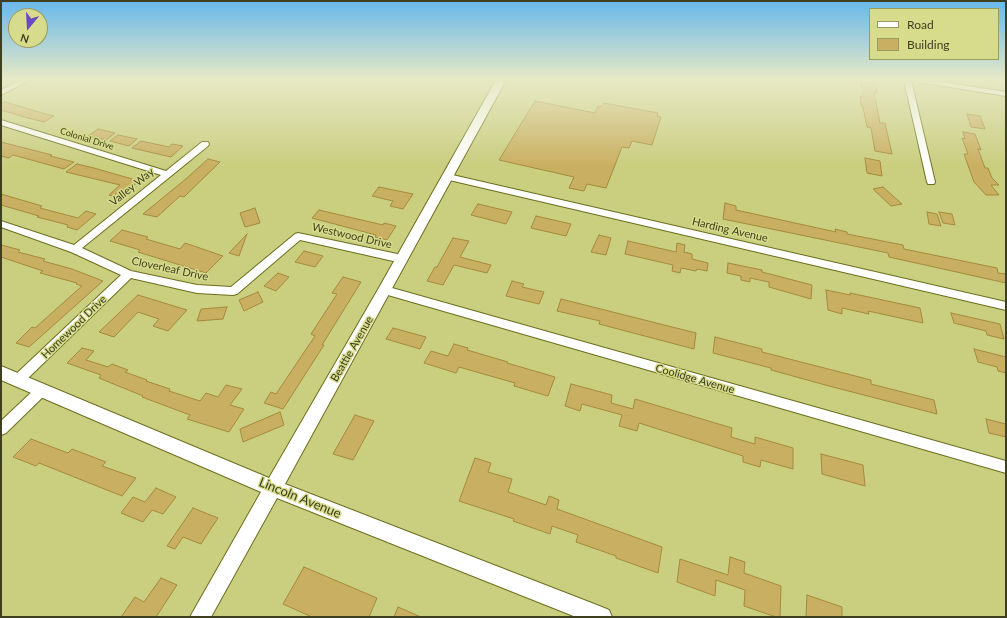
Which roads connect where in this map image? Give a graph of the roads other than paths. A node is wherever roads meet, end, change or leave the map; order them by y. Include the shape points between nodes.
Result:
1 (485, 109) edge
2 (914, 109) edge
3 (1, 122) edge
4 (205, 144) dead end
5 (168, 174) junction
6 (448, 177) junction
7 (931, 182) dead end
8 (1, 224) edge
9 (298, 236) joint
10 (75, 249) junction
11 (402, 259) junction
12 (129, 274) junction
13 (385, 290) junction
14 (1006, 306) edge
15 (1, 373) edge
16 (18, 380) junction
17 (42, 390) junction
18 (1, 429) edge
19 (1006, 468) edge
20 (273, 488) junction
21 (200, 617) edge
22 (602, 617) edge

1 - 6 street, Beattie Avenue
2 - 7 street
3 - 5 street, Colonial Drive
4 - 5 street, Valley Way
5 - 10 street, Valley Way
6 - 11 street, Beattie Avenue
6 - 14 street, Harding Avenue
8 - 10 street, Cloverleaf Drive
9 - 11 street, Westwood Drive
9 - 12 street, Cloverleaf Drive via 233,291 197,289
10 - 12 street, Cloverleaf Drive
11 - 13 street, Beattie Avenue
12 - 16 street, Homewood Drive
13 - 19 street, Coolidge Avenue
13 - 20 street, Beattie Avenue
15 - 16 street, Lincoln Avenue
16 - 17 street, Lincoln Avenue
17 - 18 street
17 - 20 street, Lincoln Avenue
20 - 21 street, Beattie Avenue
20 - 22 street, Lincoln Avenue

